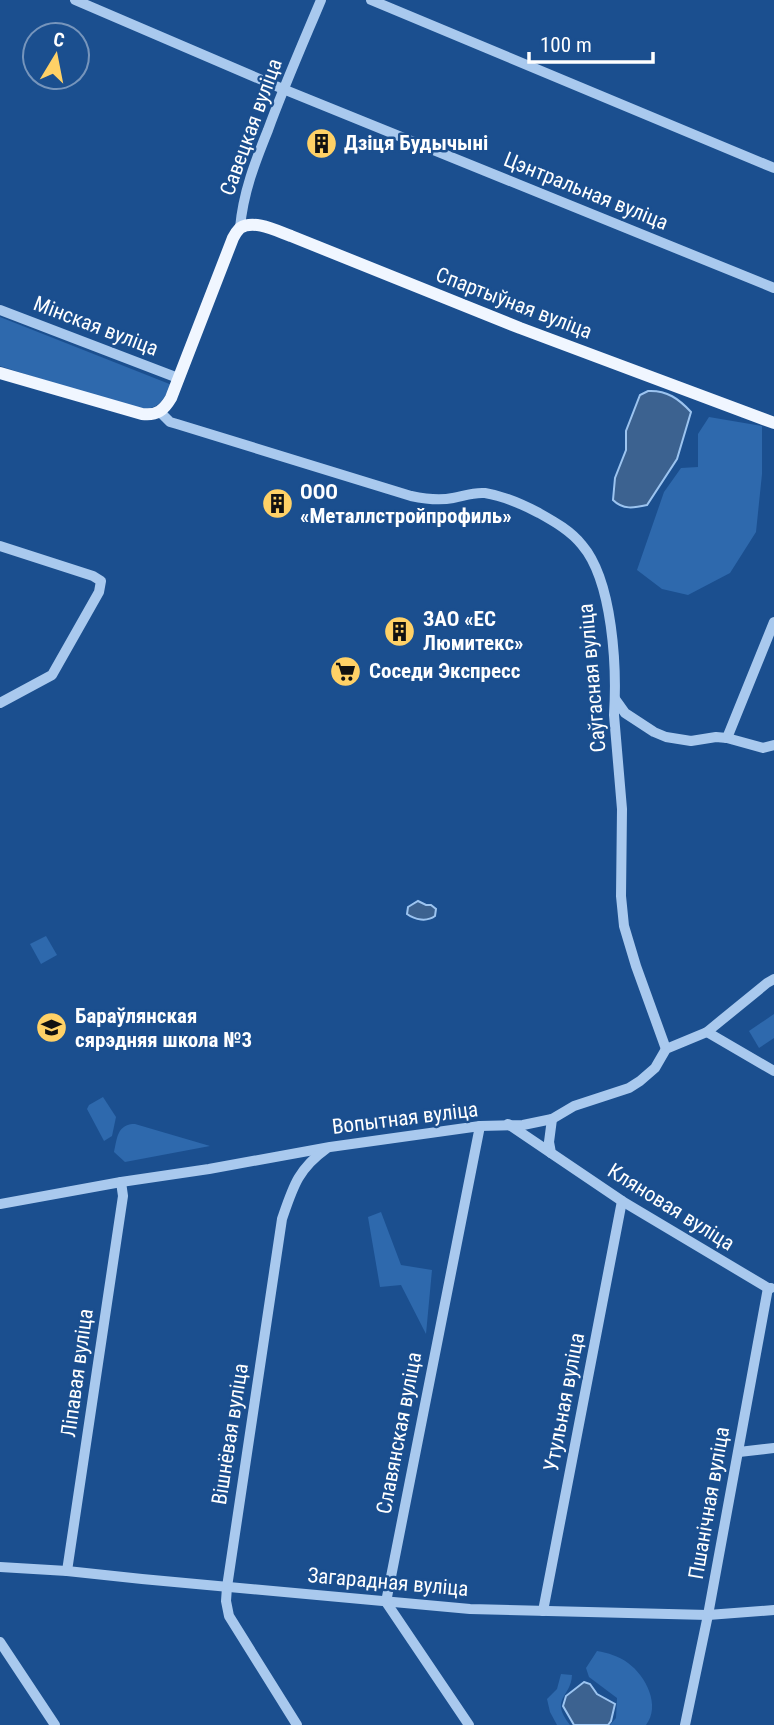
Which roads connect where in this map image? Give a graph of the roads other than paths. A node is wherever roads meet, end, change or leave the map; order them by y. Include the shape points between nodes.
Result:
1 (75, 0) edge
2 (321, 0) edge
3 (371, 0) edge
4 (283, 89) junction
5 (774, 168) edge
6 (240, 228) junction
7 (774, 288) edge
8 (0, 310) edge
9 (0, 373) edge
10 (178, 378) junction
11 (155, 414) junction
12 (774, 423) edge
13 (0, 545) edge
14 (774, 622) edge
15 (615, 699) junction
16 (0, 703) edge
17 (727, 738) junction
18 (774, 745) edge
19 (774, 979) edge
20 (707, 1031) junction
21 (666, 1049) junction
22 (774, 1071) edge
23 (552, 1119) junction
24 (508, 1124) junction
25 (480, 1126) junction
26 (330, 1147) junction
27 (551, 1153) junction
28 (121, 1182) junction
29 (622, 1201) junction
30 (0, 1204) edge
31 (771, 1288) edge
32 (774, 1448) edge
33 (739, 1452) junction
34 (0, 1567) edge
35 (67, 1571) junction
36 (227, 1587) junction
37 (386, 1602) junction
38 (543, 1611) junction
39 (774, 1611) edge
40 (708, 1615) junction
41 (0, 1642) edge
42 (55, 1725) edge
43 (297, 1725) edge
44 (469, 1725) edge
45 (685, 1725) edge

1 - 4 street, Цэнтральная вуліца
2 - 4 street, Савецкая вуліца
3 - 5 street
4 - 6 street, Савецкая вуліца via 249,179
4 - 7 street, Цэнтральная вуліца
6 - 10 main road, Савецкая вуліца
6 - 12 main road, Спартыўная вуліца via 259,225 291,236
8 - 10 street, Мінская вуліца
9 - 11 main road
10 - 11 main road, Савецкая вуліца via 166,407
11 - 15 street, Саўгасная вуліца via 177,425 404,494 439,500 475,493 499,496 563,528 591,556 602,582 612,639
13 - 16 street via 101,582 52,675
14 - 17 street
15 - 17 street via 625,713 666,737 691,741
15 - 21 street, Саўгасная вуліца via 622,915
17 - 18 street via 763,748
19 - 20 street, Вопытная вуліца
20 - 21 street, Вопытная вуліца
20 - 22 street
21 - 23 street, Вопытная вуліца via 655,1068 629,1088 574,1106
23 - 24 street, Вопытная вуліца
23 - 27 street
24 - 25 street, Вопытная вуліца
24 - 27 street, Кляновая вуліца
25 - 26 street, Вопытная вуліца
25 - 37 street, Славянская вуліца
26 - 28 street, Вопытная вуліца
26 - 36 street, Вішнёвая вуліца via 302,1171 282,1219
27 - 29 street, Кляновая вуліца
28 - 30 street, Вопытная вуліца
28 - 35 street, Ліпавая вуліца via 124,1196
29 - 31 street, Кляновая вуліца
29 - 38 street, Утульная вуліца
31 - 33 street, Пшанічная вуліца
32 - 33 street
33 - 40 street, Пшанічная вуліца
34 - 35 street, Загарадная вуліца
35 - 36 street, Загарадная вуліца
36 - 37 street, Загарадная вуліца
36 - 43 street, Вішнёвая вуліца via 229,1616
37 - 38 street, Загарадная вуліца
37 - 44 street
38 - 40 street, Загарадная вуліца
39 - 40 street, Загарадная вуліца
40 - 45 street, Пшанічная вуліца
41 - 42 street

